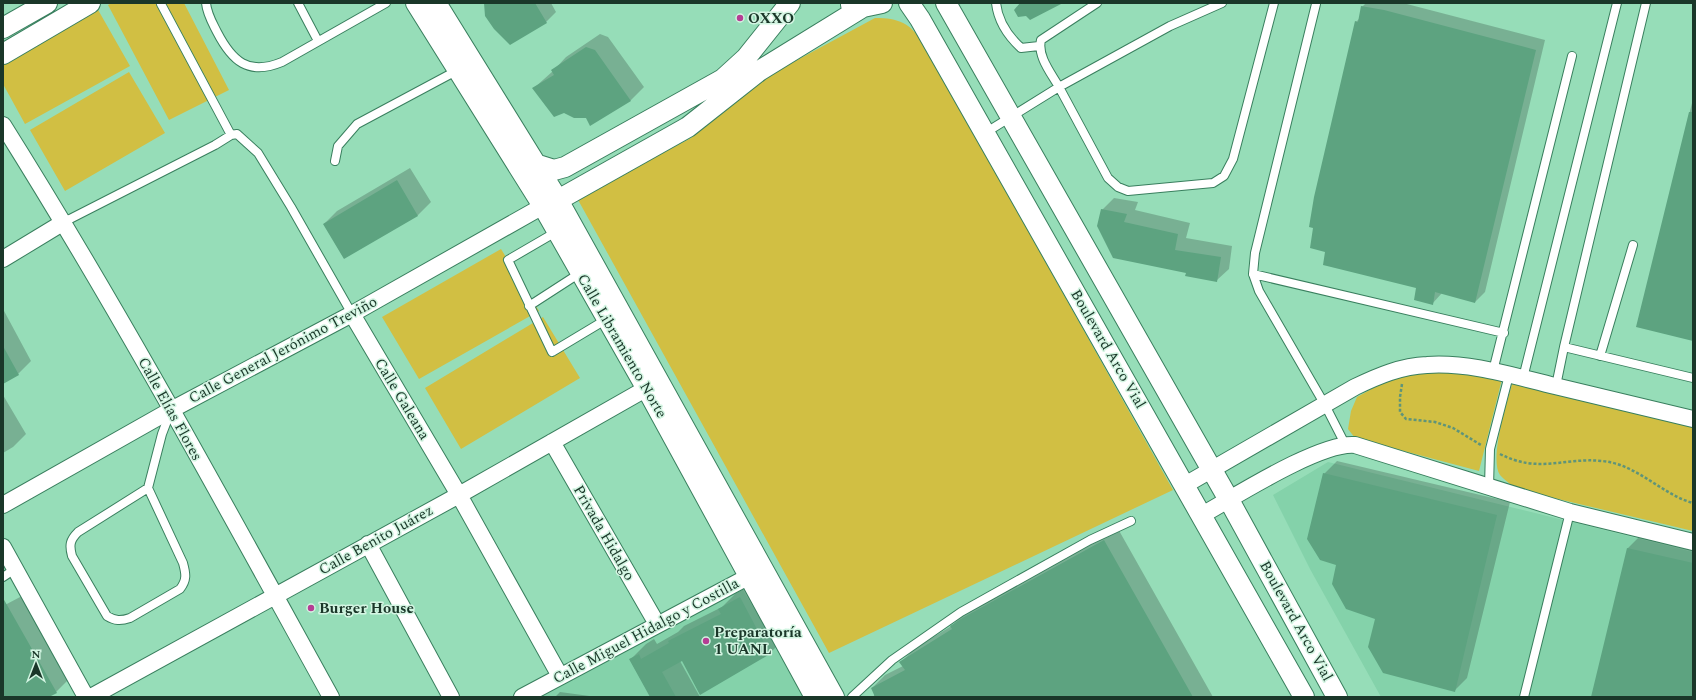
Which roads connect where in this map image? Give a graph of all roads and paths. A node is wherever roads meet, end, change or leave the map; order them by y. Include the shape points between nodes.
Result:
1 (47, 3) edge
2 (90, 3) edge
3 (206, 3) edge
4 (298, 3) edge
5 (416, 3) edge
6 (436, 3) edge
7 (790, 3) edge
8 (909, 3) edge
9 (946, 3) edge
10 (996, 3) edge
11 (1097, 3) edge
12 (1222, 3) edge
13 (1274, 3) edge
14 (1617, 3) edge
15 (1646, 3) edge
16 (161, 4) dead end
17 (382, 4) edge
18 (864, 4) edge
19 (1316, 4) dead end
20 (3, 28) edge
21 (318, 41) junction
22 (1039, 46) junction
23 (3, 54) edge
24 (1572, 56) dead end
25 (458, 70) junction
26 (723, 78) junction
27 (1059, 86) junction
28 (1012, 117) junction
29 (3, 125) edge
30 (985, 133) junction
31 (231, 134) junction
32 (335, 161) dead end
33 (535, 164) junction
34 (550, 203) junction
35 (64, 222) junction
36 (556, 232) junction
37 (1633, 245) dead end
38 (3, 259) edge
39 (580, 273) junction
40 (1253, 274) junction
41 (529, 306) junction
42 (352, 314) junction
43 (607, 319) junction
44 (1504, 332) junction
45 (1564, 347) junction
46 (1600, 356) junction
47 (1406, 368) junction
48 (1493, 371) junction
49 (1516, 376) junction
50 (1693, 378) edge
51 (653, 385) junction
52 (1556, 386) junction
53 (1325, 405) junction
54 (171, 410) junction
55 (1693, 420) edge
56 (552, 442) junction
57 (1345, 444) junction
58 (1490, 449) junction
59 (1210, 469) junction
60 (1185, 485) junction
61 (1489, 487) junction
62 (148, 488) junction
63 (459, 495) junction
64 (1229, 500) junction
65 (1693, 503) edge
66 (3, 505) edge
67 (1570, 512) junction
68 (1202, 515) junction
69 (1131, 521) dead end
70 (1693, 542) edge
71 (368, 544) junction
72 (3, 547) edge
73 (756, 572) junction
74 (9, 573) edge
75 (275, 596) junction
76 (657, 624) junction
77 (560, 676) junction
78 (86, 697) edge
79 (92, 697) edge
80 (331, 697) edge
81 (451, 697) edge
82 (522, 697) edge
83 (815, 697) edge
84 (834, 697) edge
85 (852, 697) edge
86 (1304, 697) edge
87 (1337, 697) edge
88 (1524, 697) edge

1 - 20 street
2 - 23 street
3 - 21 lane via 207,13 224,46 237,61 248,66 272,66
4 - 21 lane
5 - 25 street, Calle Libramiento Norte
6 - 33 street, Calle Libramiento Norte
7 - 26 street via 746,58
8 - 30 street, Boulevard Arco Vial
9 - 28 street, Boulevard Arco Vial
10 - 22 lane via 997,12 1009,37 1021,48
11 - 22 lane via 1040,40
12 - 27 lane via 1170,26 1117,57
13 - 27 lane via 1233,159 1224,176 1213,183 1128,191 1118,187 1108,178
14 - 49 lane
15 - 45 lane
16 - 31 lane
17 - 21 lane
18 - 34 street via 759,71 688,127
19 - 40 lane via 1255,253
22 - 27 lane via 1041,55
24 - 44 lane
25 - 32 lane via 357,124 338,146
25 - 34 street, Calle Libramiento Norte
26 - 33 street via 565,167 554,170
26 - 34 street via 696,112
27 - 28 lane
28 - 30 lane
28 - 59 street, Boulevard Arco Vial
29 - 35 street, Calle Elías Flores
30 - 60 street, Boulevard Arco Vial
31 - 35 lane via 215,145
31 - 42 lane, Calle Galeana via 243,137 258,153
33 - 34 street, Calle Libramiento Norte
34 - 36 street, Calle Libramiento Norte
34 - 42 street, Calle General Jerónimo Treviño
34 - 51 street, Calle Libramiento Norte
35 - 38 street
35 - 54 street, Calle Elías Flores
36 - 39 street, Calle Libramiento Norte
36 - 41 lane via 508,260
37 - 46 lane
39 - 41 lane
39 - 43 street, Calle Libramiento Norte
40 - 44 lane
40 - 53 lane via 1259,291
41 - 43 lane via 552,352
42 - 54 street, Calle General Jerónimo Treviño
42 - 63 street, Calle Galeana
43 - 51 street, Calle Libramiento Norte
44 - 48 lane
45 - 46 lane
45 - 52 lane
46 - 50 lane
47 - 48 street via 1427,364 1459,365
47 - 53 street via 1380,375
47 - 58 path via 1400,397 1400,412 1406,419 1435,422 1453,428
48 - 49 street
49 - 52 street
49 - 58 lane
51 - 56 street, Calle Benito Juárez
51 - 73 street, Calle Libramiento Norte
52 - 55 street
53 - 57 lane
53 - 59 street
54 - 62 lane
54 - 66 street, Calle General Jerónimo Treviño
54 - 75 street, Calle Elías Flores
56 - 63 street, Calle Benito Juárez
56 - 76 street, Privada Hidalgo
57 - 61 street
57 - 64 street via 1299,461
58 - 61 lane
58 - 65 path via 1522,462 1540,465 1603,461 1642,475 1678,499
59 - 60 street
59 - 64 street, Boulevard Arco Vial
60 - 68 street, Boulevard Arco Vial
61 - 67 street
62 - 62 lane via 183,563 185,582 180,589 130,618 114,620 107,616 72,556 71,539
63 - 71 street, Calle Benito Juárez
63 - 77 street, Calle Galeana
64 - 68 street
64 - 87 street, Boulevard Arco Vial
67 - 70 street
67 - 88 lane
68 - 86 street, Boulevard Arco Vial
69 - 85 lane via 1090,540 961,612 892,660
71 - 75 street, Calle Benito Juárez
71 - 81 street
72 - 74 street
73 - 76 street, Calle Miguel Hidalgo y Costilla
73 - 83 street, Calle Libramiento Norte
73 - 84 street, Calle Libramiento Norte
74 - 78 street
75 - 79 street, Calle Benito Juárez
75 - 80 street, Calle Elías Flores
76 - 77 street, Calle Miguel Hidalgo y Costilla
77 - 82 street, Calle Miguel Hidalgo y Costilla

